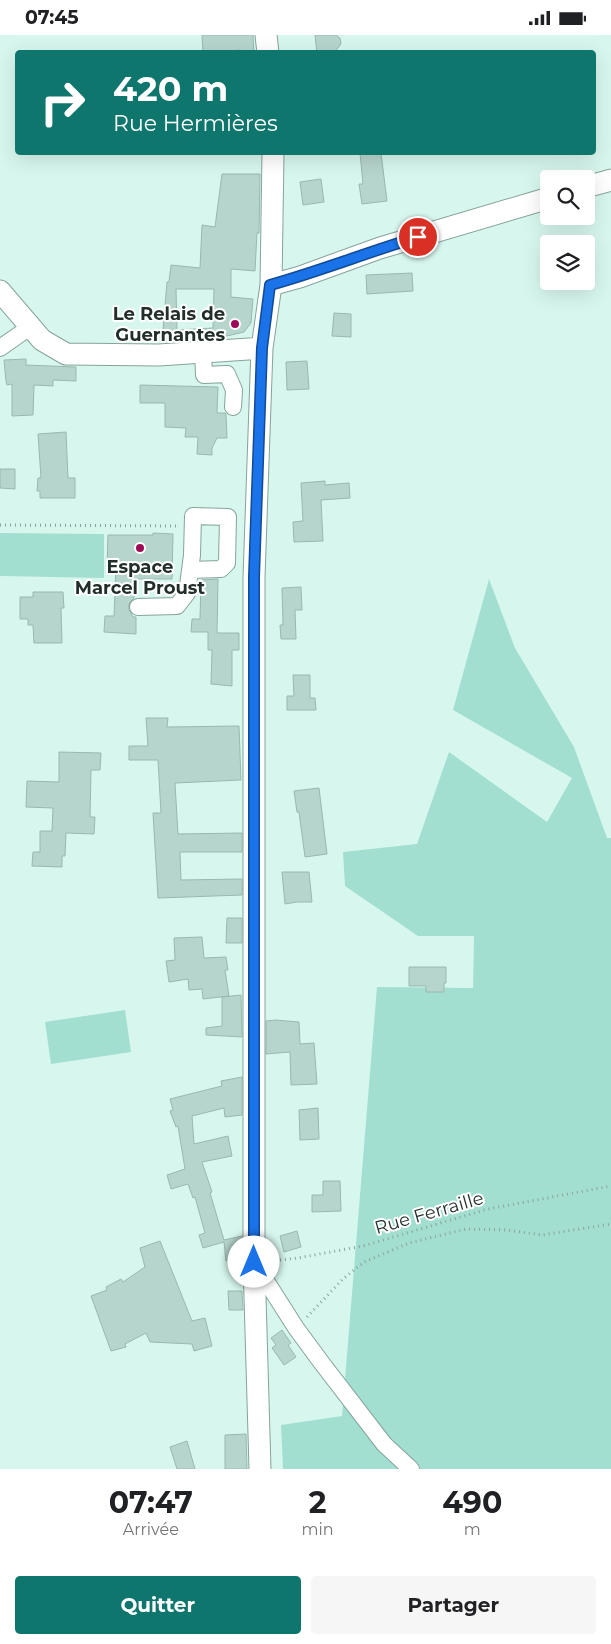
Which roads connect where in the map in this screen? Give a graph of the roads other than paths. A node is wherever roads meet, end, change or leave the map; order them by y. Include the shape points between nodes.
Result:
1 (266, 35) edge
2 (268, 50) edge
3 (273, 155) edge
4 (611, 180) edge
5 (595, 184) edge
6 (540, 201) edge
7 (270, 285) junction
8 (0, 291) edge
9 (30, 327) junction
10 (0, 348) edge
11 (262, 348) junction
12 (203, 352) junction
13 (233, 407) dead end
14 (228, 517) junction
15 (256, 517) junction
16 (190, 570) junction
17 (138, 607) dead end
18 (254, 1262) junction
19 (260, 1469) edge
20 (412, 1469) edge

1 - 2 main road
3 - 7 main road
4 - 5 main road
6 - 7 main road via 380,248
7 - 11 main road
8 - 9 main road
9 - 10 street
9 - 12 main road via 42,340 66,354
11 - 12 main road
11 - 15 main road
12 - 13 street via 204,375 227,374 234,390
14 - 15 street
14 - 16 street via 227,563 221,569
14 - 16 street via 193,516
15 - 18 main road
16 - 17 street via 187,593 177,606
18 - 19 main road
18 - 20 street via 296,1328 384,1444

